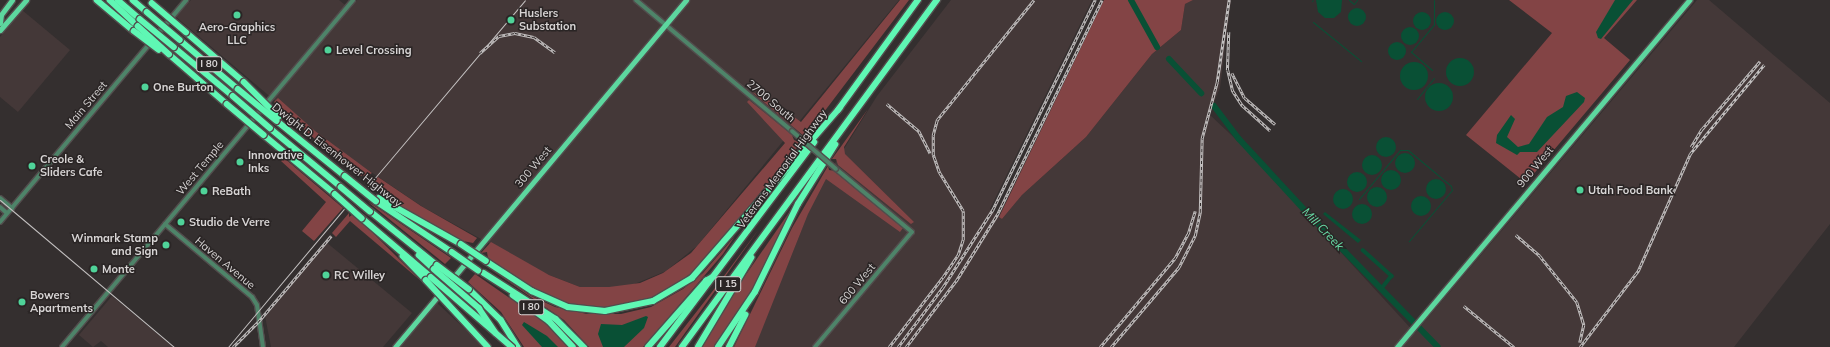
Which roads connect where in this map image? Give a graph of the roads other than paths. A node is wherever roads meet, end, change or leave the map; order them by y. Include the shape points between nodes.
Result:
1 (12, 0) edge
2 (26, 0) edge
3 (97, 0) edge
4 (110, 0) edge
5 (118, 0) edge
6 (133, 0) edge
7 (186, 0) edge
8 (352, 0) edge
9 (636, 0) edge
10 (686, 0) edge
11 (918, 0) edge
12 (937, 0) edge
13 (1690, 0) edge
14 (150, 2) edge
15 (0, 15) edge
16 (0, 22) edge
17 (665, 24) junction
18 (136, 28) junction
19 (0, 30) edge
20 (840, 108) junction
21 (853, 116) junction
22 (278, 119) junction
23 (0, 198) edge
24 (378, 199) junction
25 (0, 207) edge
26 (12, 208) junction
27 (7, 213) junction
28 (774, 221) junction
29 (0, 222) edge
30 (165, 224) junction
31 (379, 232) junction
32 (912, 232) joint
33 (436, 267) junction
34 (481, 271) junction
35 (717, 274) junction
36 (755, 292) junction
37 (487, 327) junction
38 (62, 347) edge
39 (263, 347) edge
40 (395, 347) edge
41 (488, 347) edge
42 (506, 347) edge
43 (512, 347) edge
44 (518, 347) edge
45 (573, 347) edge
46 (584, 347) edge
47 (648, 347) edge
48 (660, 347) edge
49 (682, 347) edge
50 (698, 347) edge
51 (718, 347) edge
52 (729, 347) edge
53 (815, 347) edge
54 (1397, 347) edge

1 - 15 main road
2 - 19 main road
3 - 18 highway
4 - 18 highway
5 - 33 highway, Dwight D. Eisenhower Highway / I 80, bridge
6 - 22 highway, Dwight D. Eisenhower Highway / I 80, bridge via 238,89
7 - 26 street, Main Street
8 - 30 street, West Temple
9 - 17 street, 2700 South
10 - 17 main road, 300 West
11 - 20 highway, Veterans Memorial Highway / I 15
12 - 21 highway, I 15
13 - 54 main road, 900 West
14 - 22 highway, bridge via 244,82
15 - 16 main road
17 - 32 street, 2700 South, bridge
17 - 40 main road, 300 West
18 - 31 highway, bridge
20 - 24 highway, bridge via 692,278 653,301 605,311 568,307 532,292 461,244
20 - 35 highway, Veterans Memorial Highway / I 15
21 - 28 highway, I 15
21 - 36 highway via 798,204
22 - 24 highway, Dwight D. Eisenhower Highway / I 80, bridge via 345,176
23 - 26 street
24 - 34 highway, Dwight D. Eisenhower Highway / I 80, bridge
25 - 27 street
26 - 27 street, Main Street
27 - 29 street, Main Street
28 - 49 highway, I 15
28 - 50 highway
30 - 38 street, West Temple
30 - 39 street, Haven Avenue via 252,297 257,306
31 - 37 highway, bridge
31 - 41 highway, bridge
32 - 53 street, 600 West
33 - 42 highway, bridge via 479,308
33 - 44 highway, Dwight D. Eisenhower Highway / I 80, bridge via 494,311
34 - 45 highway, Dwight D. Eisenhower Highway / I 80 via 548,321
34 - 46 highway via 556,319
35 - 47 highway via 706,281
35 - 48 highway, Veterans Memorial Highway / I 15
36 - 51 highway
36 - 52 highway
37 - 42 highway, bridge
37 - 43 highway, bridge

